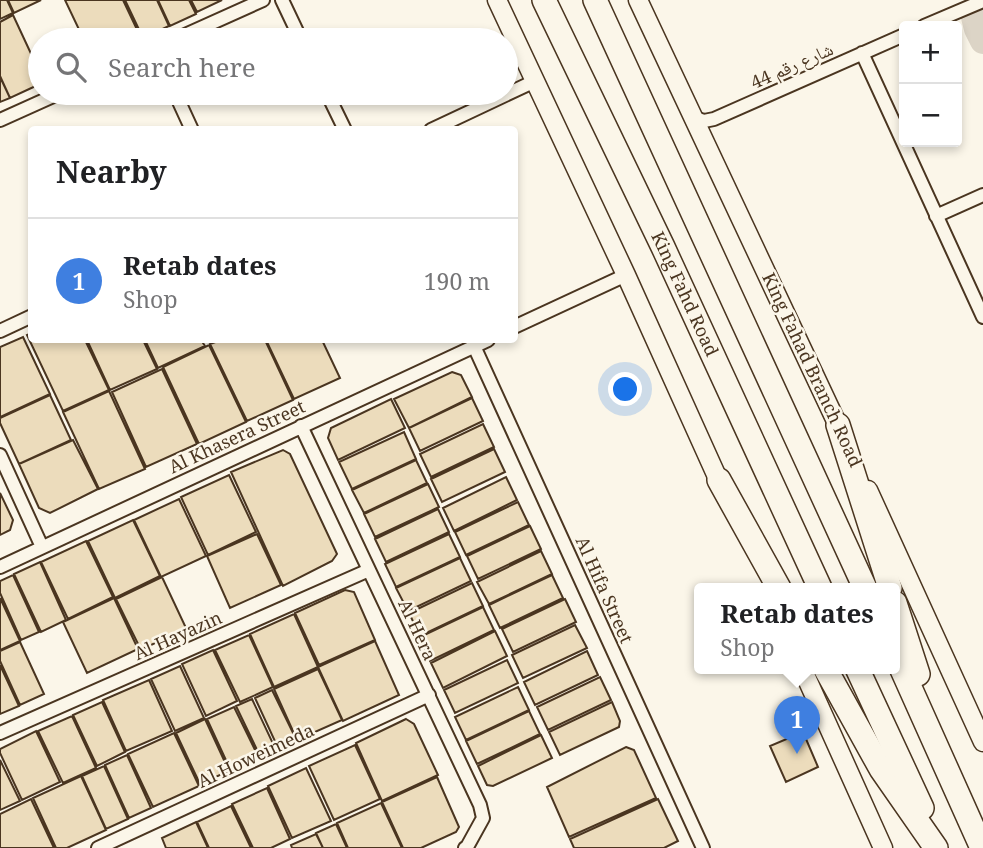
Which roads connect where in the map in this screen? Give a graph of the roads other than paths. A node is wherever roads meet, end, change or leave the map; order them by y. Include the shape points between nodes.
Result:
1 (263, 0) edge
2 (282, 0) edge
3 (497, 0) edge
4 (544, 0) edge
5 (595, 0) edge
6 (638, 0) edge
7 (983, 1) edge
8 (936, 21) edge
9 (201, 28) edge
10 (295, 28) edge
11 (510, 28) edge
12 (899, 37) edge
13 (518, 45) edge
14 (862, 53) junction
15 (535, 81) junction
16 (518, 89) edge
17 (33, 105) edge
18 (181, 105) edge
19 (333, 105) edge
20 (484, 105) edge
21 (692, 117) junction
22 (0, 120) edge
23 (190, 126) edge
24 (343, 126) edge
25 (439, 126) edge
26 (983, 195) edge
27 (936, 216) junction
28 (626, 275) junction
29 (983, 317) edge
30 (28, 318) edge
31 (518, 325) edge
32 (0, 331) edge
33 (481, 343) edge
34 (474, 346) junction
35 (838, 425) junction
36 (301, 426) junction
37 (0, 455) edge
38 (719, 481) junction
39 (42, 547) junction
40 (0, 567) edge
41 (369, 570) junction
42 (764, 583) edge
43 (776, 583) edge
44 (818, 583) edge
45 (863, 583) edge
46 (888, 583) edge
47 (900, 618) edge
48 (900, 665) edge
49 (805, 674) edge
50 (828, 674) edge
51 (860, 674) edge
52 (429, 695) junction
53 (0, 733) edge
54 (983, 742) edge
55 (950, 773) junction
56 (98, 848) edge
57 (465, 848) edge
58 (703, 848) edge
59 (883, 848) edge
60 (938, 848) edge
61 (982, 848) edge

1 - 9 street
2 - 10 street
3 - 11 main road
4 - 44 highway, King Fahd Road
5 - 45 highway
6 - 21 main road, King Fahad Branch Road
7 - 8 street
12 - 14 street, شارع رقم 44
13 - 15 main road
14 - 21 street, شارع رقم 44 via 714,119
14 - 27 street
15 - 16 street
15 - 28 main road
17 - 22 street
18 - 23 street
19 - 24 street
20 - 25 street
21 - 35 main road, King Fahad Branch Road
26 - 27 street
27 - 29 street
28 - 31 street
28 - 38 main road
30 - 32 street
33 - 34 street, Al Khasera Street
34 - 36 street, Al Khasera Street
34 - 58 street, Al Hifa Street
35 - 46 highway
35 - 54 main road, King Fahad Branch Road
36 - 39 street, Al Khasera Street
36 - 41 street, Al Hera
37 - 39 street
38 - 42 main road
38 - 43 highway
39 - 40 street, Al Khasera Street
41 - 52 street, Al Hera
41 - 53 street, Al Hayazin
47 - 55 highway
48 - 55 highway
49 - 59 main road
50 - 60 highway via 881,769
51 - 60 highway
52 - 56 street, Al Howeimeda
52 - 57 street, Al Hera via 480,805 483,818
55 - 61 highway

